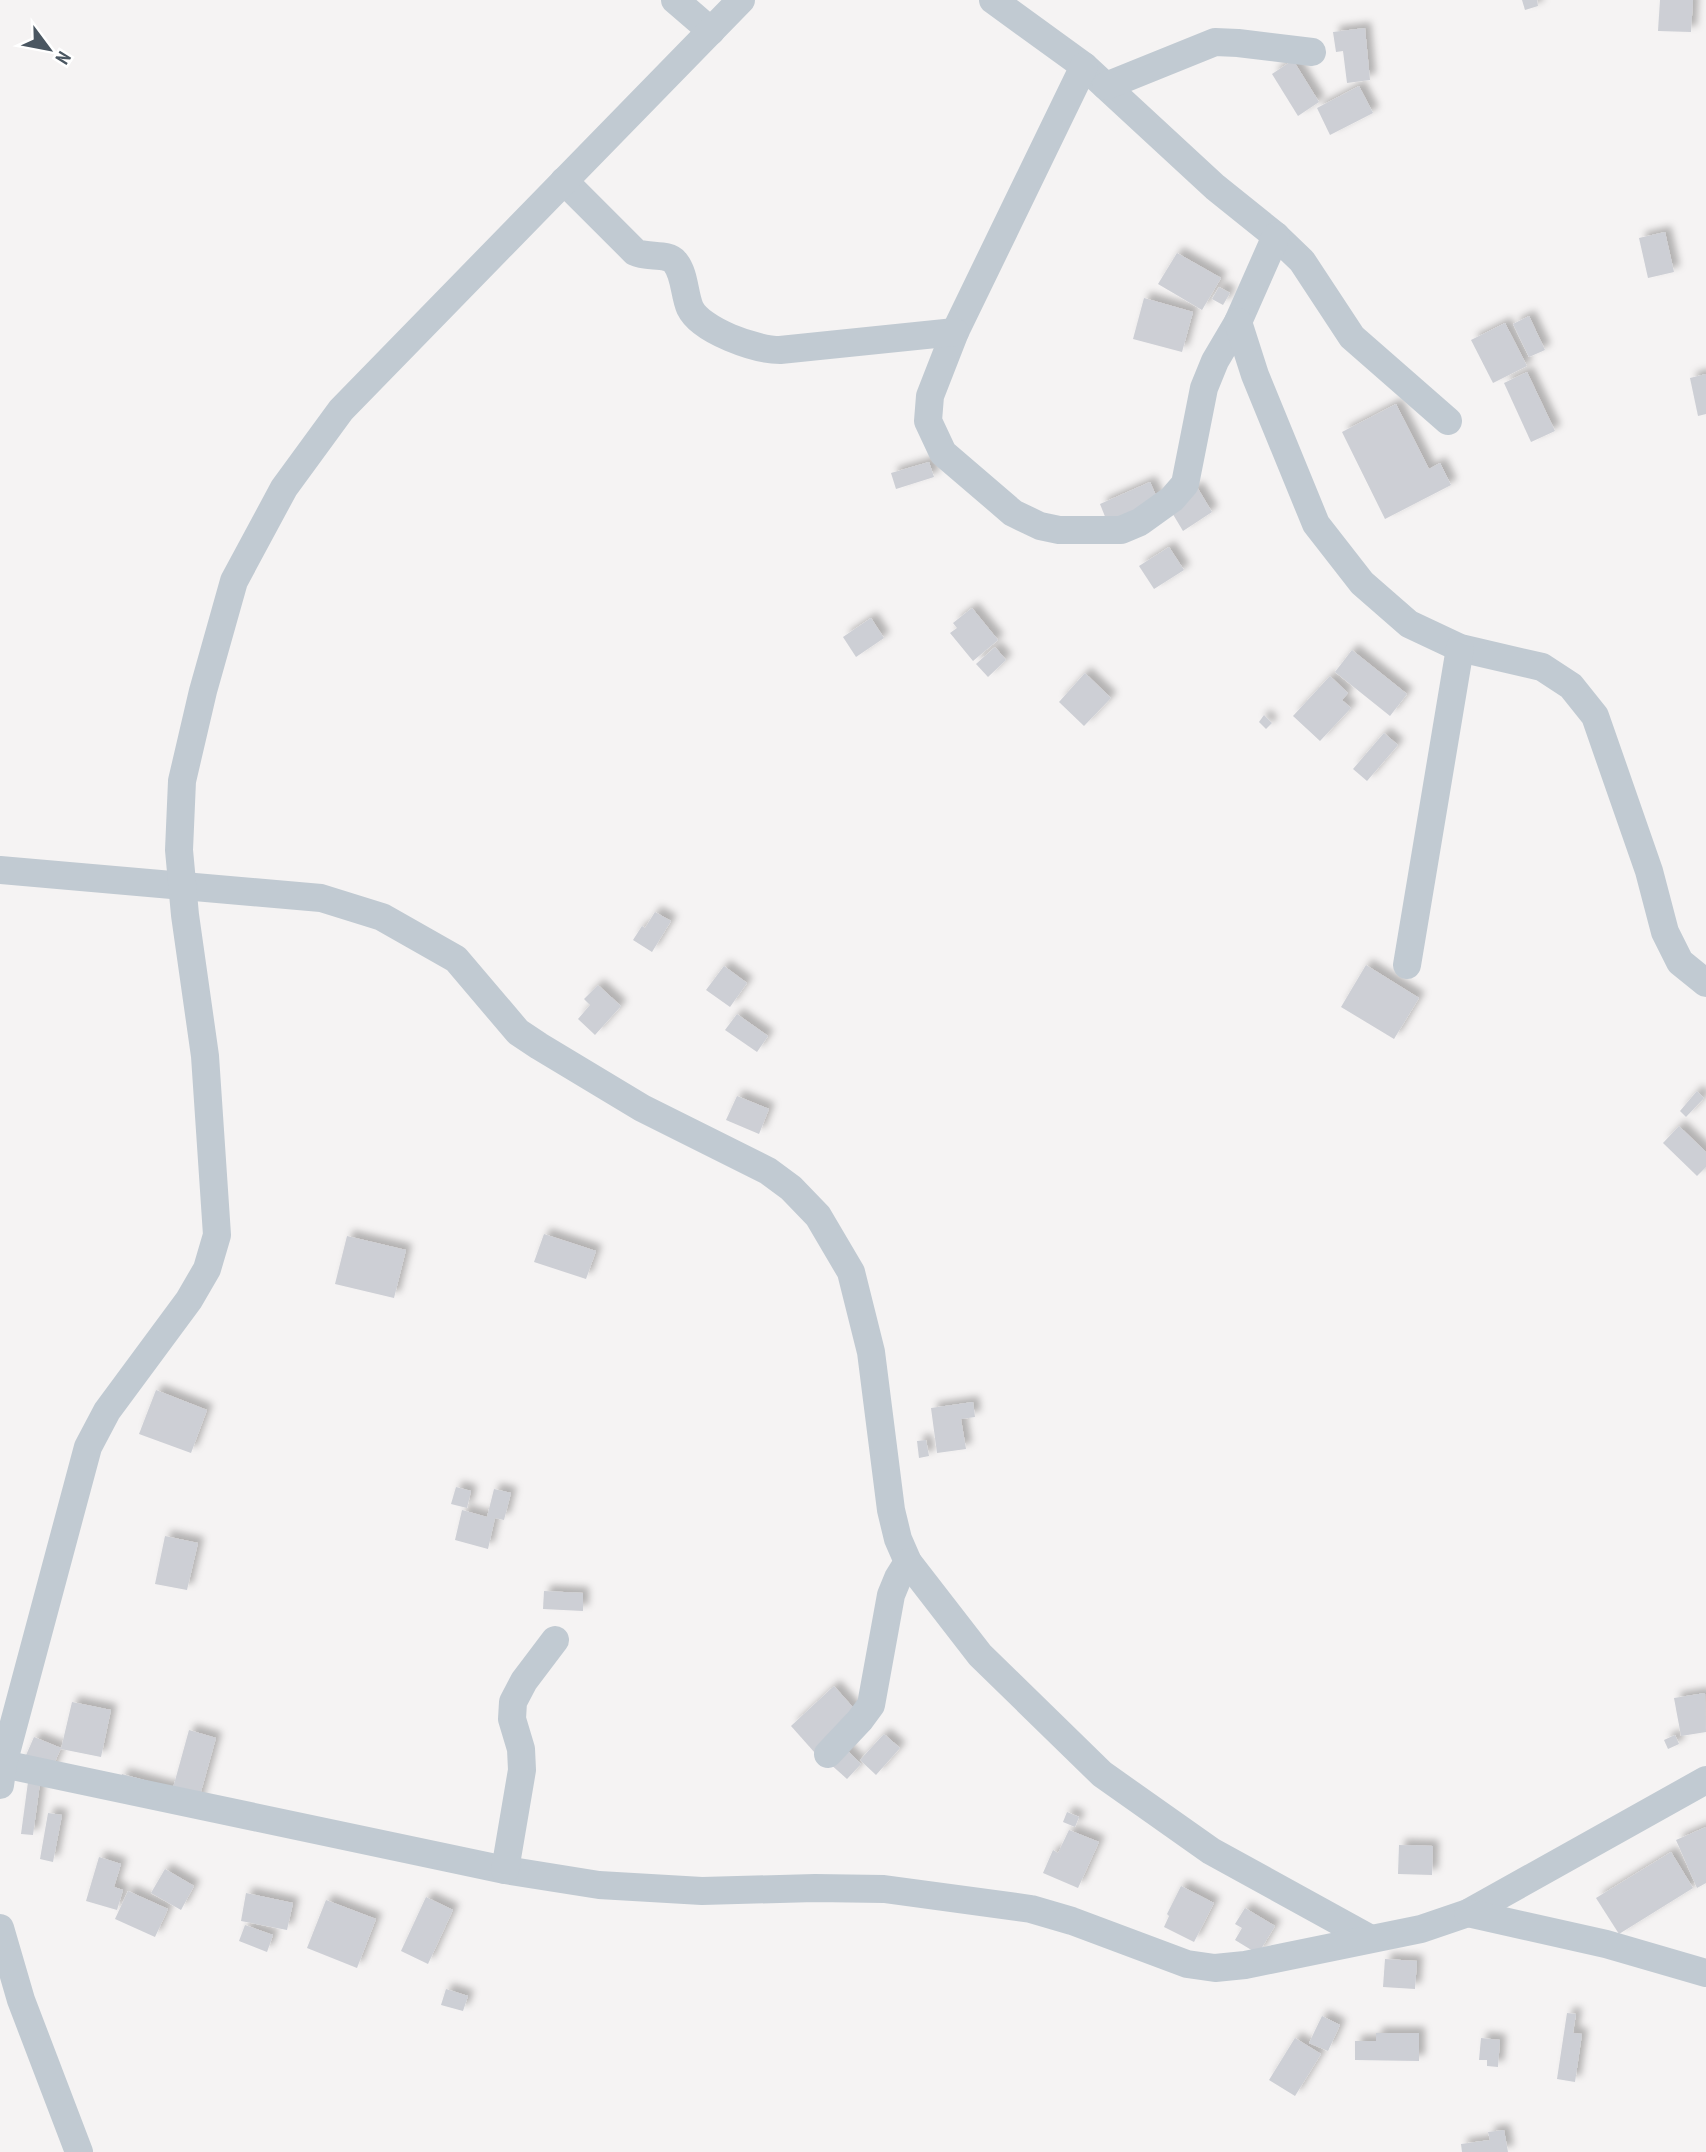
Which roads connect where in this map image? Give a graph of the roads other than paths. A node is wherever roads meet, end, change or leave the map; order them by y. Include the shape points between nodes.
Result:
1 (675, 0) edge
2 (741, 0) edge
3 (993, 0) edge
4 (711, 31) junction
5 (1312, 52) dead end
6 (1084, 66) junction
7 (1105, 86) junction
8 (564, 181) junction
9 (1276, 236) junction
10 (1238, 322) junction
11 (955, 332) junction
12 (1448, 421) dead end
13 (1460, 648) junction
14 (0, 870) edge
15 (182, 886) junction
16 (1407, 965) dead end
17 (1706, 983) edge
18 (908, 1562) junction
19 (555, 1640) dead end
20 (828, 1754) dead end
21 (1, 1774) edge
22 (1706, 1780) edge
23 (505, 1870) junction
24 (1468, 1913) junction
25 (0, 1928) edge
26 (1369, 1938) junction
27 (1706, 1973) edge
28 (79, 2152) edge

1 - 4 street
2 - 4 street
3 - 6 street
4 - 8 street
5 - 7 street via 1215,42
6 - 7 street
6 - 11 street
7 - 9 street
8 - 11 street via 635,252 675,261 690,309 700,321 754,346 780,350
8 - 15 street via 341,411 278,499 234,581 203,691 182,781
9 - 10 street
9 - 12 street via 1302,261 1352,337
10 - 11 street via 1203,388 1185,484 1172,499 1121,530 1040,526 1013,513 943,453 928,421 930,396
10 - 13 street via 1316,524 1362,583 1409,624
13 - 16 street
13 - 17 street via 1542,667 1571,686 1595,716 1649,871 1664,932 1679,962
14 - 15 street
15 - 18 street via 321,898 382,917 456,960 518,1032 539,1046 642,1108 768,1171 792,1188 818,1216 851,1272 871,1352 891,1510
15 - 21 street via 205,1056 217,1235 207,1269 189,1300 107,1411 88,1447
18 - 20 street via 891,1595 871,1705
18 - 26 street via 980,1655 1102,1774 1211,1851
19 - 23 street via 513,1702 522,1770
21 - 23 street
22 - 24 street
23 - 26 street via 599,1885 702,1891 884,1889 1031,1909 1187,1964 1215,1968
24 - 26 street via 1421,1929
24 - 27 street via 1606,1944
25 - 28 street via 21,2000

